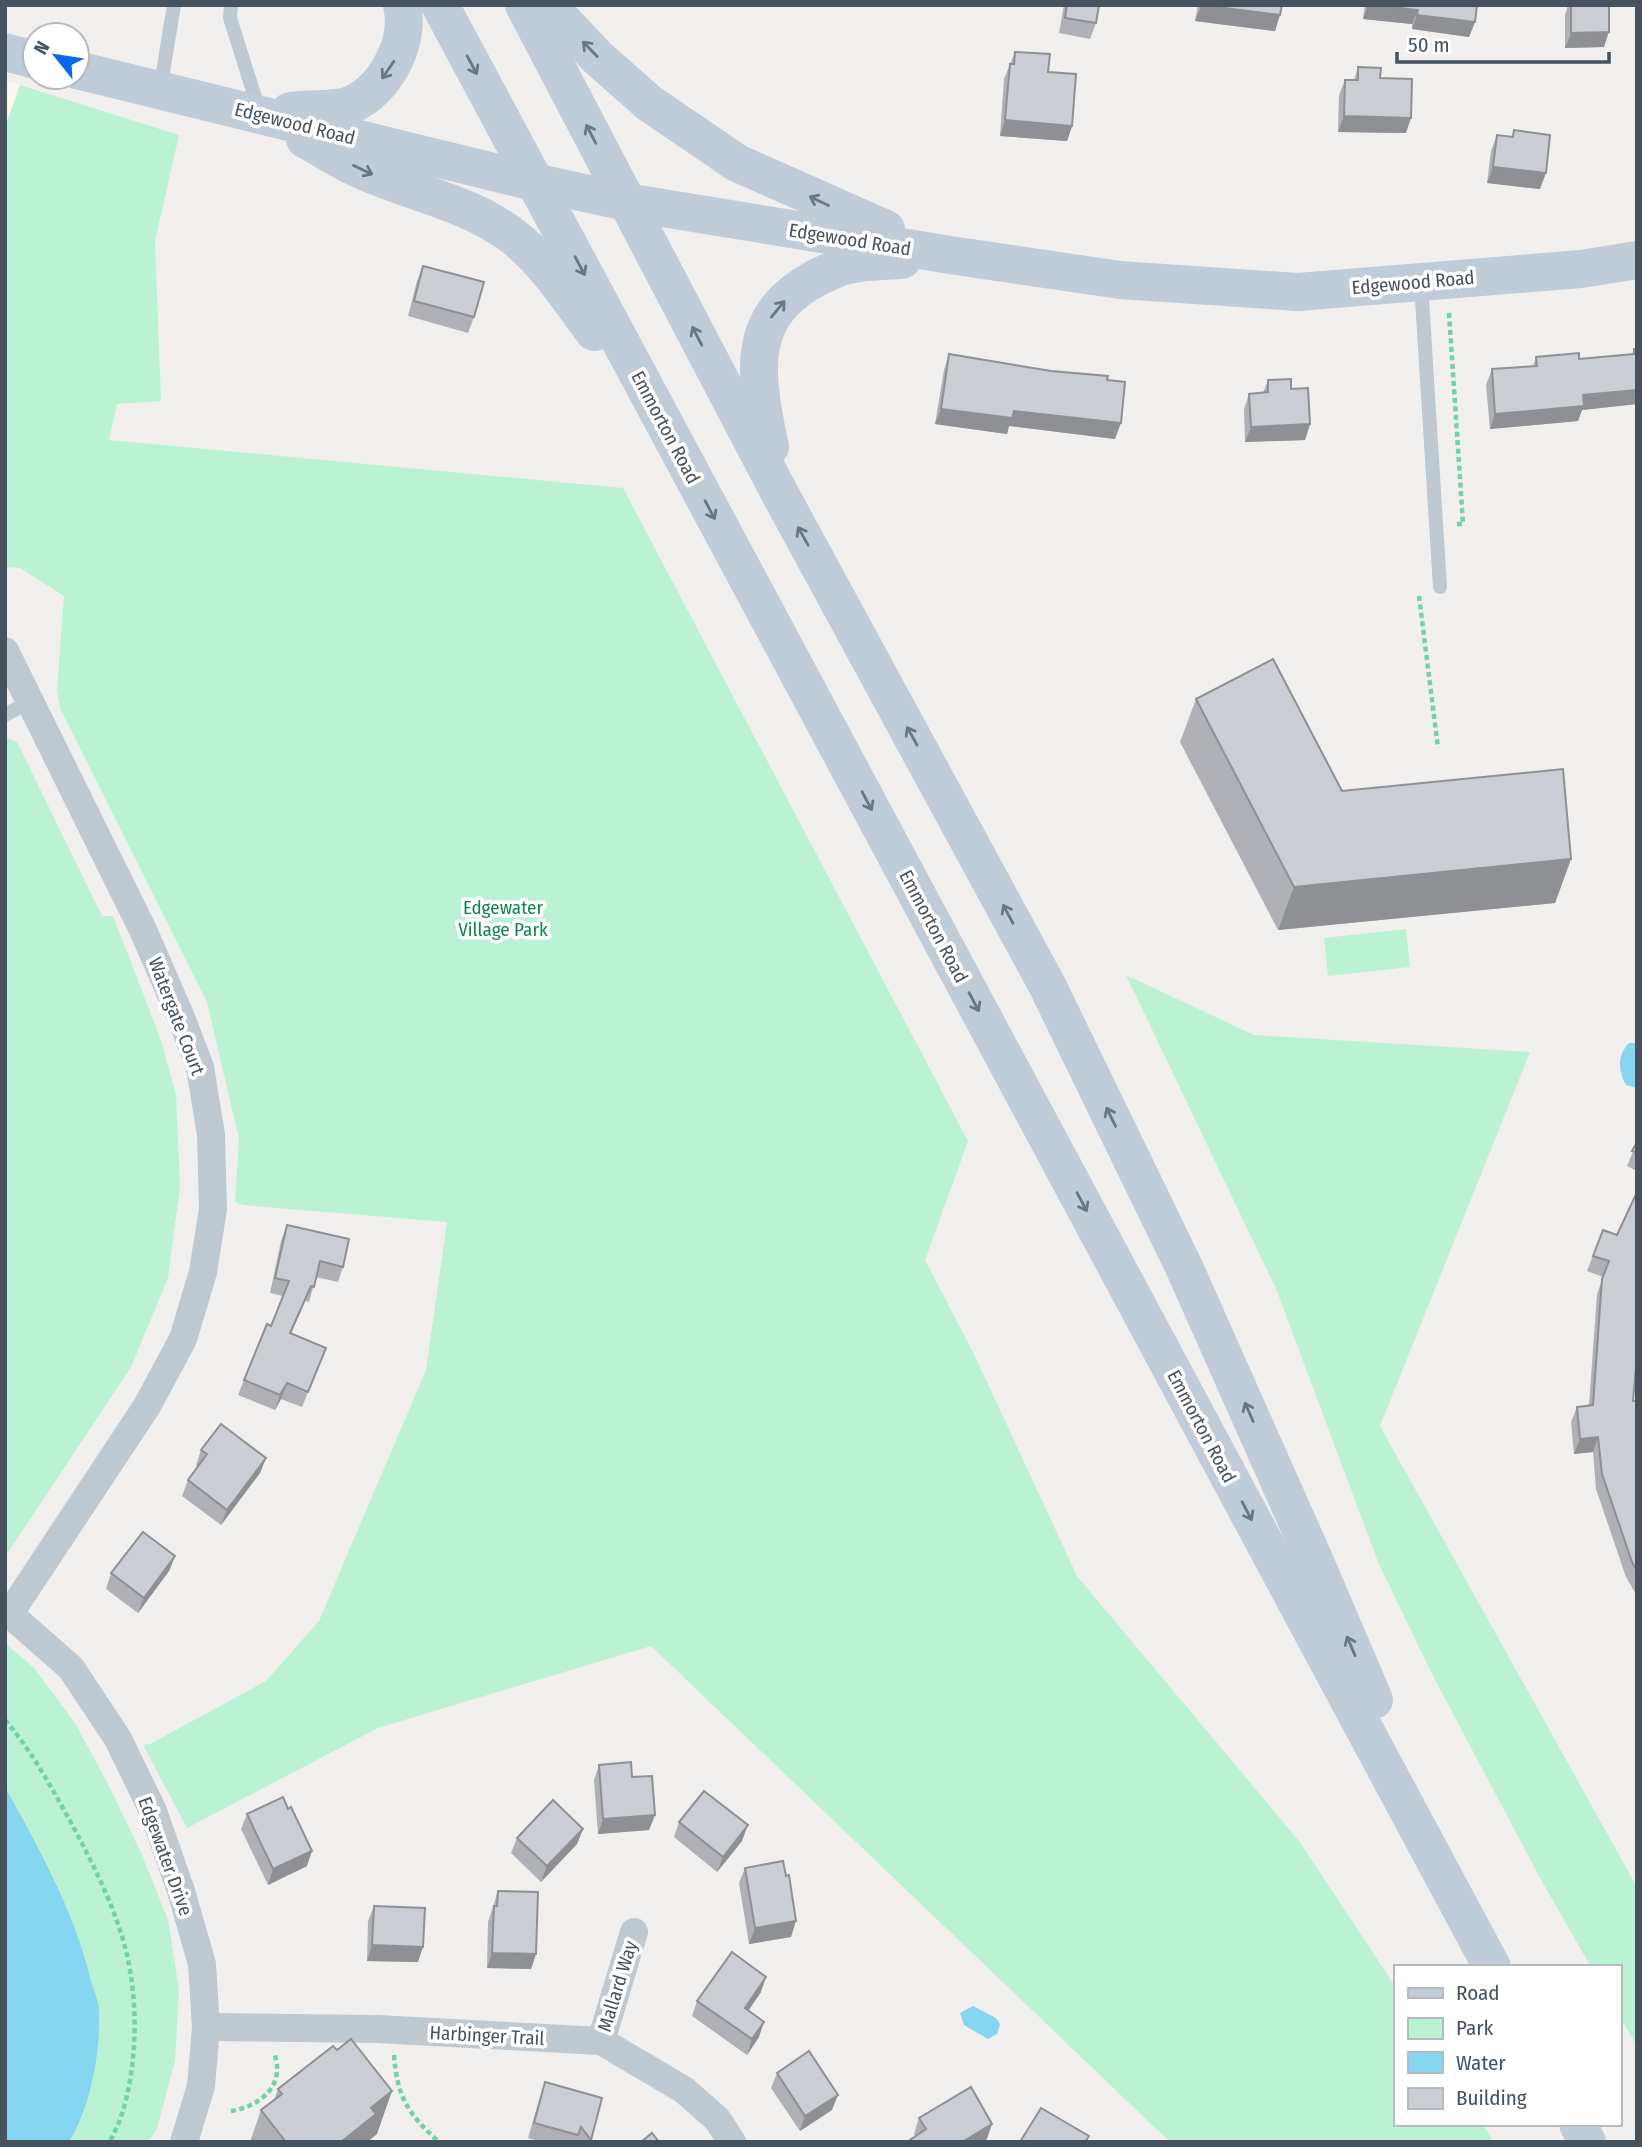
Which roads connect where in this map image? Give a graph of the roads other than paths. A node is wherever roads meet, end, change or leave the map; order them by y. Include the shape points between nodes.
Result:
1 (174, 5) edge
2 (231, 5) edge
3 (402, 5) edge
4 (440, 5) edge
5 (524, 5) edge
6 (548, 5) edge
7 (91, 73) edge
8 (160, 90) junction
9 (260, 114) junction
10 (534, 182) junction
11 (626, 202) junction
12 (950, 255) junction
13 (1637, 260) edge
14 (1421, 282) junction
15 (659, 414) junction
16 (779, 492) junction
17 (1440, 587) dead end
18 (5, 652) edge
19 (17, 709) edge
20 (8, 1611) edge
21 (1427, 1847) junction
22 (634, 1931) dead end
23 (1491, 1965) edge
24 (206, 2027) junction
25 (601, 2040) junction
26 (1579, 2126) edge
27 (184, 2142) edge
28 (733, 2142) edge
29 (1587, 2142) edge

1 - 8 lane
2 - 9 lane via 230,18
3 -> 9 main road via 404,29 397,55 366,95 348,106
4 -> 10 main road, Emmorton Road
11 -> 5 main road, Emmorton Road
12 -> 6 main road via 737,163 649,103
7 - 8 main road, Edgewood Road
8 - 9 main road, Edgewood Road
9 - 10 main road, Edgewood Road
9 -> 15 main road via 365,172 461,205 515,238 547,271
10 - 11 main road, Edgewood Road
10 -> 15 main road, Emmorton Road
11 - 12 main road, Edgewood Road
16 -> 11 main road, Emmorton Road
12 - 14 main road, Edgewood Road via 1121,280 1298,292
16 -> 12 main road via 759,395 760,341 769,320 788,296 840,267
13 - 14 main road, Edgewood Road
14 - 17 lane
15 -> 21 main road, Emmorton Road
21 -> 16 main road, Emmorton Road via 1378,1710 1184,1267 1046,985
18 - 19 street, Watergate Court
19 - 20 street, Watergate Court via 143,930 180,1015 200,1067 211,1135 212,1209 202,1272 183,1339 147,1406
20 - 24 street, Edgewater Drive via 71,1668 118,1739 153,1811 202,1964
21 - 23 main road, Emmorton Road
22 - 25 street, Mallard Way
24 - 25 street, Harbinger Trail
24 - 27 street, Edgewater Drive via 201,2086
25 - 28 street, Harbinger Trail via 684,2090 717,2119
26 - 29 main road

